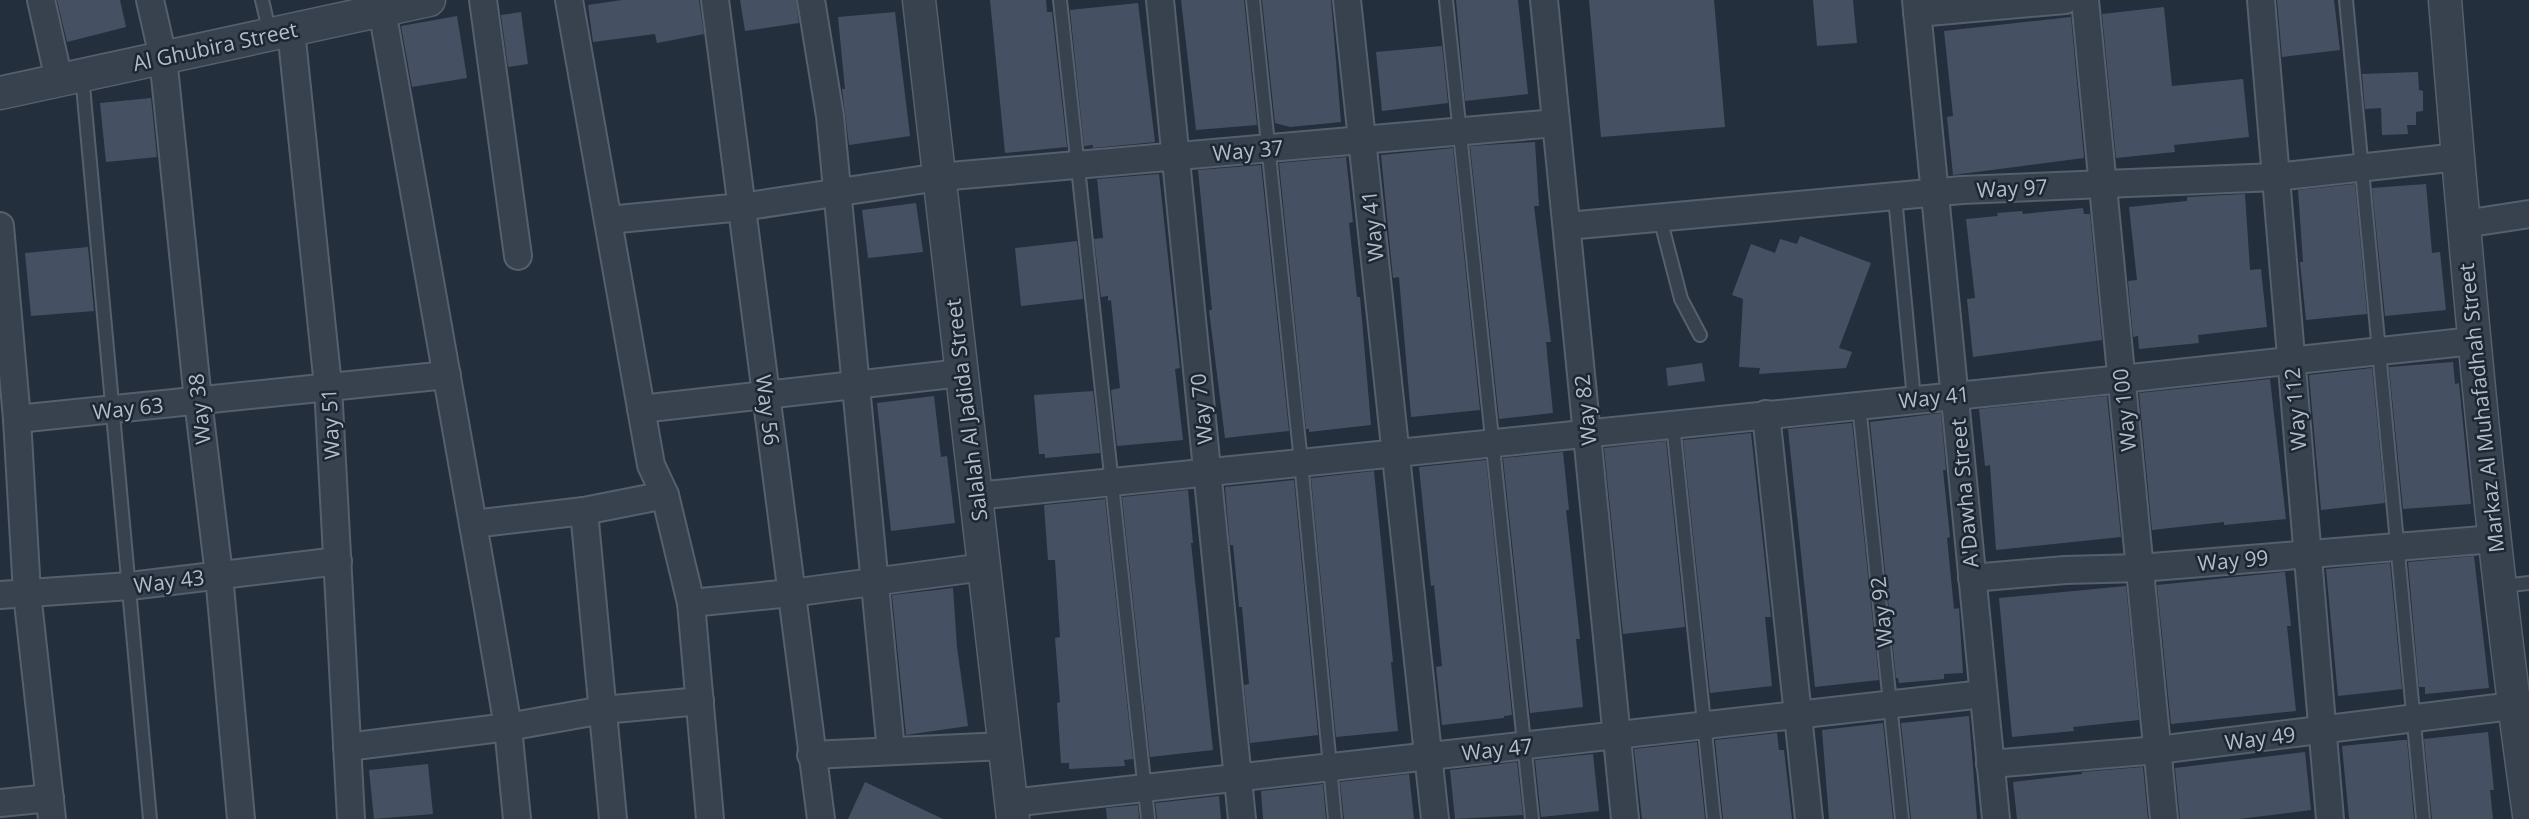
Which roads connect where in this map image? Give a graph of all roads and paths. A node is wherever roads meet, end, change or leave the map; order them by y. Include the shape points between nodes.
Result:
1 (41, 0) edge
2 (150, 0) edge
3 (262, 0) edge
4 (429, 0) edge
5 (483, 0) edge
6 (569, 0) edge
7 (715, 0) edge
8 (811, 0) edge
9 (919, 0) edge
10 (1060, 0) edge
11 (1160, 0) edge
12 (1253, 0) edge
13 (1347, 0) edge
14 (1446, 0) edge
15 (1544, 0) edge
16 (2065, 0) edge
17 (2085, 0) edge
18 (2261, 0) edge
19 (2346, 0) edge
20 (2445, 0) edge
21 (1917, 6) edge
22 (362, 9) edge
23 (280, 32) junction
24 (163, 57) junction
25 (71, 77) junction
26 (0, 93) edge
27 (1556, 123) junction
28 (1460, 131) junction
29 (1362, 140) junction
30 (1267, 148) junction
31 (1176, 156) junction
32 (2458, 157) junction
33 (1078, 165) junction
34 (2362, 168) junction
35 (939, 177) junction
36 (2276, 177) junction
37 (2102, 184) junction
38 (837, 193) junction
39 (1935, 194) junction
40 (1895, 197) junction
41 (742, 207) junction
42 (2529, 215) edge
43 (1660, 218) junction
44 (608, 220) junction
45 (2464, 224) junction
46 (0, 226) edge
47 (1567, 226) junction
48 (518, 256) dead end
49 (1700, 335) dead end
50 (2473, 341) junction
51 (2379, 350) junction
52 (2291, 360) junction
53 (961, 373) junction
54 (447, 375) junction
55 (2122, 379) junction
56 (328, 386) junction
57 (856, 386) junction
58 (1954, 395) junction
59 (766, 396) junction
60 (1914, 399) junction
61 (198, 400) junction
62 (1859, 405) junction
63 (112, 409) junction
64 (641, 409) junction
65 (1766, 414) junction
66 (17, 419) junction
67 (1673, 424) junction
68 (1587, 433) junction
69 (1493, 443) junction
70 (1396, 453) junction
71 (1301, 462) junction
72 (1207, 472) junction
73 (1112, 482) junction
74 (665, 495) junction
75 (976, 496) junction
76 (584, 511) junction
77 (473, 524) junction
78 (2494, 540) junction
79 (2398, 548) junction
80 (2307, 554) junction
81 (338, 561) junction
82 (984, 567) junction
83 (2140, 568) junction
84 (219, 575) junction
85 (1972, 578) junction
86 (875, 582) junction
87 (2514, 585) edge
88 (130, 586) junction
89 (27, 593) junction
90 (791, 593) junction
91 (0, 595) edge
92 (691, 603) junction
93 (1983, 694) junction
94 (700, 701) junction
95 (2521, 704) edge
96 (1891, 705) junction
97 (603, 710) junction
98 (1798, 715) junction
99 (2414, 719) junction
100 (1704, 725) junction
101 (508, 727) junction
102 (2322, 731) junction
103 (1617, 735) junction
104 (1004, 746) junction
105 (1524, 746) junction
106 (346, 747) junction
107 (2158, 750) junction
108 (891, 751) junction
109 (811, 755) junction
110 (1429, 757) junction
111 (1990, 764) junction
112 (1330, 768) junction
113 (1238, 778) junction
114 (1145, 788) junction
115 (0, 803) edge
116 (51, 808) edge
117 (1012, 811) edge
118 (2529, 815) edge
119 (150, 819) edge
120 (241, 819) edge
121 (351, 819) edge
122 (517, 819) edge
123 (613, 819) edge
124 (710, 819) edge
125 (821, 819) edge
126 (1148, 819) edge
127 (1242, 819) edge
128 (1335, 819) edge
129 (1434, 819) edge
130 (1532, 819) edge
131 (1625, 819) edge
132 (1714, 819) edge
133 (1810, 819) edge
134 (1902, 819) edge
135 (1996, 819) edge
136 (2164, 819) edge
137 (2330, 819) edge
138 (2423, 819) edge

1 - 25 street
2 - 24 street, Way 38
3 - 23 lane
4 - 22 street, Al Ghubira Street
5 - 48 street
6 - 44 street
7 - 41 street, Way 56
8 - 38 street
9 - 35 street, Salalah Al Jadida Street
10 - 33 lane
11 - 31 street, Way 70
12 - 30 lane
13 - 29 street, Way 41
14 - 28 lane
15 - 27 street, Way 82
16 - 21 street
17 - 37 street, Way 100
18 - 36 street, Way 112
19 - 34 lane
20 - 32 street, Markaz Al Muhafadhah Street
21 - 39 street, A'Dawha Street
22 - 23 street, Al Ghubira Street
22 - 54 street
23 - 24 street, Al Ghubira Street
23 - 56 street, Way 51
24 - 25 street, Al Ghubira Street
24 - 61 street, Way 38
25 - 26 street, Al Ghubira Street
25 - 63 lane
27 - 28 street, Way 37
27 - 47 street, Way 82
28 - 29 street, Way 37
28 - 69 lane
29 - 30 street, Way 37
29 - 70 street, Way 41
30 - 31 street, Way 37
30 - 71 lane
31 - 33 street, Way 37
31 - 72 street, Way 70
32 - 34 street, Way 97
32 - 45 street, Markaz Al Muhafadhah Street
33 - 35 street, Way 37
33 - 73 lane
34 - 36 street, Way 97
34 - 51 lane
35 - 38 street, Way 37
35 - 53 street, Salalah Al Jadida Street
36 - 37 street, Way 97
36 - 52 street, Way 112
37 - 39 street, Way 97
37 - 55 street, Way 100
38 - 41 street, Way 37
38 - 57 street
39 - 40 street, Way 97
39 - 58 street, A'Dawha Street
40 - 43 street, Way 97
40 - 60 lane
41 - 44 street, Way 37
41 - 59 street, Way 56
42 - 45 street
43 - 47 street, Way 97
43 - 49 lane via 1681,299
44 - 64 street
45 - 50 street, Markaz Al Muhafadhah Street
46 - 66 street
47 - 68 street, Way 82
50 - 51 street, Way 41
50 - 78 street, Markaz Al Muhafadhah Street
51 - 52 street, Way 41
51 - 79 lane
52 - 55 street, Way 41
52 - 80 street, Way 112
53 - 57 street
53 - 75 street, Salalah Al Jadida Street
54 - 56 street, Way 63
54 - 77 street
55 - 58 street, Way 41
55 - 83 street, Way 100
56 - 61 street, Way 63
56 - 81 street, Way 51
57 - 59 street
57 - 86 street
58 - 60 street, Way 41
58 - 85 street, A'Dawha Street
59 - 64 street
59 - 90 street, Way 56
60 - 62 street, Way 41
61 - 63 street, Way 63
61 - 84 street, Way 38
62 - 65 street, Way 41
62 - 96 lane, Way 92
63 - 66 street, Way 63
63 - 88 lane
64 - 74 street via 650,465
65 - 67 street, Way 41
65 - 98 street
66 - 89 street
67 - 68 street, Way 41
67 - 100 lane
68 - 69 street, Way 41
68 - 103 street, Way 82
69 - 70 street, Way 41
69 - 105 lane
70 - 71 street, Way 41
70 - 110 street, Way 41
71 - 72 street, Way 41
71 - 112 lane
72 - 73 street, Way 41
72 - 113 street, Way 70
73 - 75 street, Way 41
73 - 114 lane
74 - 76 street
74 - 92 street
75 - 82 street, Salalah Al Jadida Street
76 - 77 street
76 - 97 street
77 - 101 street
78 - 79 street, Way 99
78 - 87 street, Markaz Al Muhafadhah Street
79 - 80 street, Way 99
79 - 99 lane
80 - 83 street, Way 99
80 - 102 street, Way 112
81 - 84 street, Way 43
81 - 106 street, Way 51
82 - 86 street
82 - 104 street, Salalah Al Jadida Street
83 - 85 street, Way 99
83 - 107 street, Way 100
84 - 88 street, Way 43
84 - 120 street, Way 38
85 - 93 street, A'Dawha Street
86 - 90 street
86 - 108 street
87 - 95 street, Markaz Al Muhafadhah Street
88 - 89 street, Way 43
88 - 119 lane
89 - 91 street, Way 43
89 - 116 street
90 - 92 street
90 - 109 street, Way 56
92 - 94 street
93 - 96 street, Way 47
93 - 111 street, A'Dawha Street
94 - 97 street
94 - 124 street
95 - 99 street, Way 49
95 - 118 street, Markaz Al Muhafadhah Street
96 - 98 street, Way 47
96 - 134 lane, Way 92
97 - 101 street
97 - 123 street
98 - 100 street, Way 47
98 - 133 street
99 - 102 street, Way 49
99 - 138 lane
100 - 103 street, Way 47
100 - 132 lane
101 - 106 street
101 - 122 street
102 - 107 street, Way 49
102 - 137 street, Way 112
103 - 105 street, Way 47
103 - 131 street, Way 82
104 - 108 street
104 - 117 street, Salalah Al Jadida Street
105 - 110 street, Way 47
105 - 130 lane
106 - 121 street, Way 51
107 - 111 street, Way 49
107 - 136 street, Way 100
108 - 109 street
109 - 125 street, Way 56
110 - 112 street, Way 47
110 - 129 street, Way 41
111 - 135 street, A'Dawha Street
112 - 113 street, Way 47
112 - 128 lane
113 - 114 street, Way 47
113 - 127 street, Way 70
114 - 117 street, Way 47
114 - 126 lane
115 - 116 street

